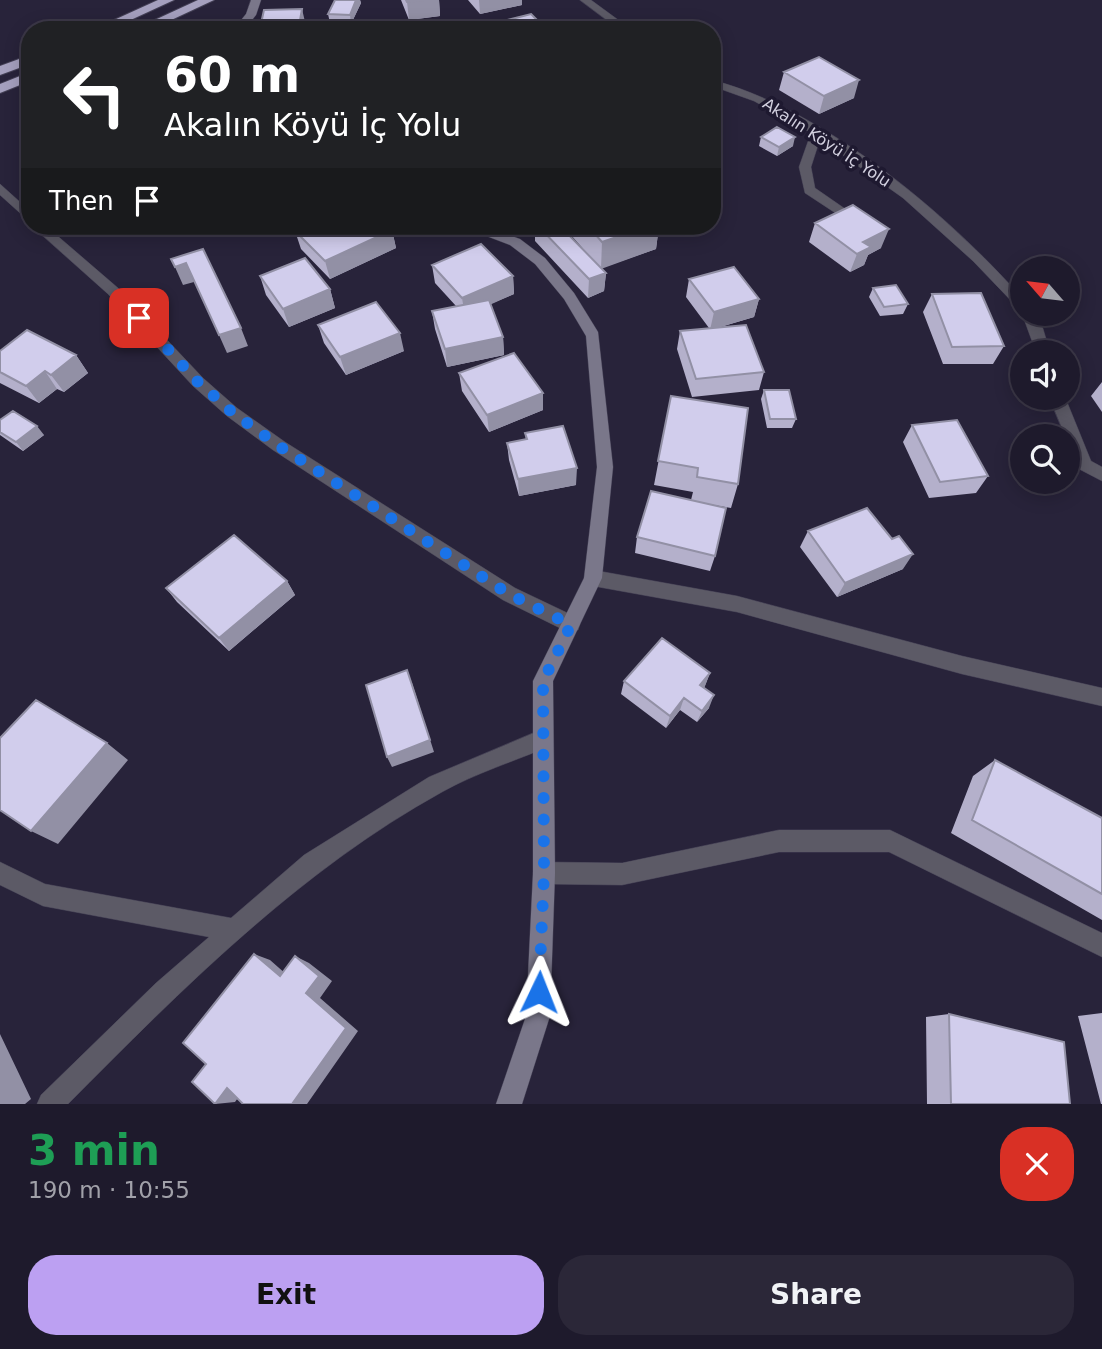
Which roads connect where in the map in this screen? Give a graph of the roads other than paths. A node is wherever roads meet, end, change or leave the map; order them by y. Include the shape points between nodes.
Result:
1 (168, 0) edge
2 (208, 0) edge
3 (256, 0) edge
4 (585, 0) edge
5 (119, 21) edge
6 (160, 21) edge
7 (246, 21) edge
8 (614, 21) edge
9 (21, 62) edge
10 (0, 71) edge
11 (21, 80) edge
12 (721, 85) edge
13 (0, 89) edge
14 (817, 132) junction
15 (0, 188) edge
16 (21, 209) edge
17 (848, 215) edge
18 (48, 235) edge
19 (497, 235) edge
20 (1010, 292) edge
21 (1062, 410) edge
22 (1102, 475) edge
23 (593, 578) junction
24 (571, 625) junction
25 (1102, 696) edge
26 (543, 738) junction
27 (0, 873) edge
28 (544, 873) junction
29 (235, 930) junction
30 (1102, 945) edge
31 (50, 1104) edge
32 (509, 1104) edge

1 - 5 highway
2 - 6 highway
3 - 7 street
4 - 8 street
9 - 10 highway
11 - 13 highway
12 - 14 street, Akalın Köyü İç Yolu via 747,92
14 - 17 street via 805,167 809,191
14 - 20 street, Akalın Köyü İç Yolu via 920,205 985,262
15 - 16 street
18 - 24 street via 113,291 232,412 509,594
19 - 23 street via 540,261 569,296 593,337 605,467
21 - 22 street via 1085,464
23 - 24 street
23 - 25 street via 737,604 962,665
24 - 26 street via 543,681
26 - 28 street
26 - 29 street via 436,784 312,863
27 - 29 street via 43,895
28 - 30 street via 622,873 779,841 890,841
28 - 32 street via 538,1016
29 - 31 street via 164,991

